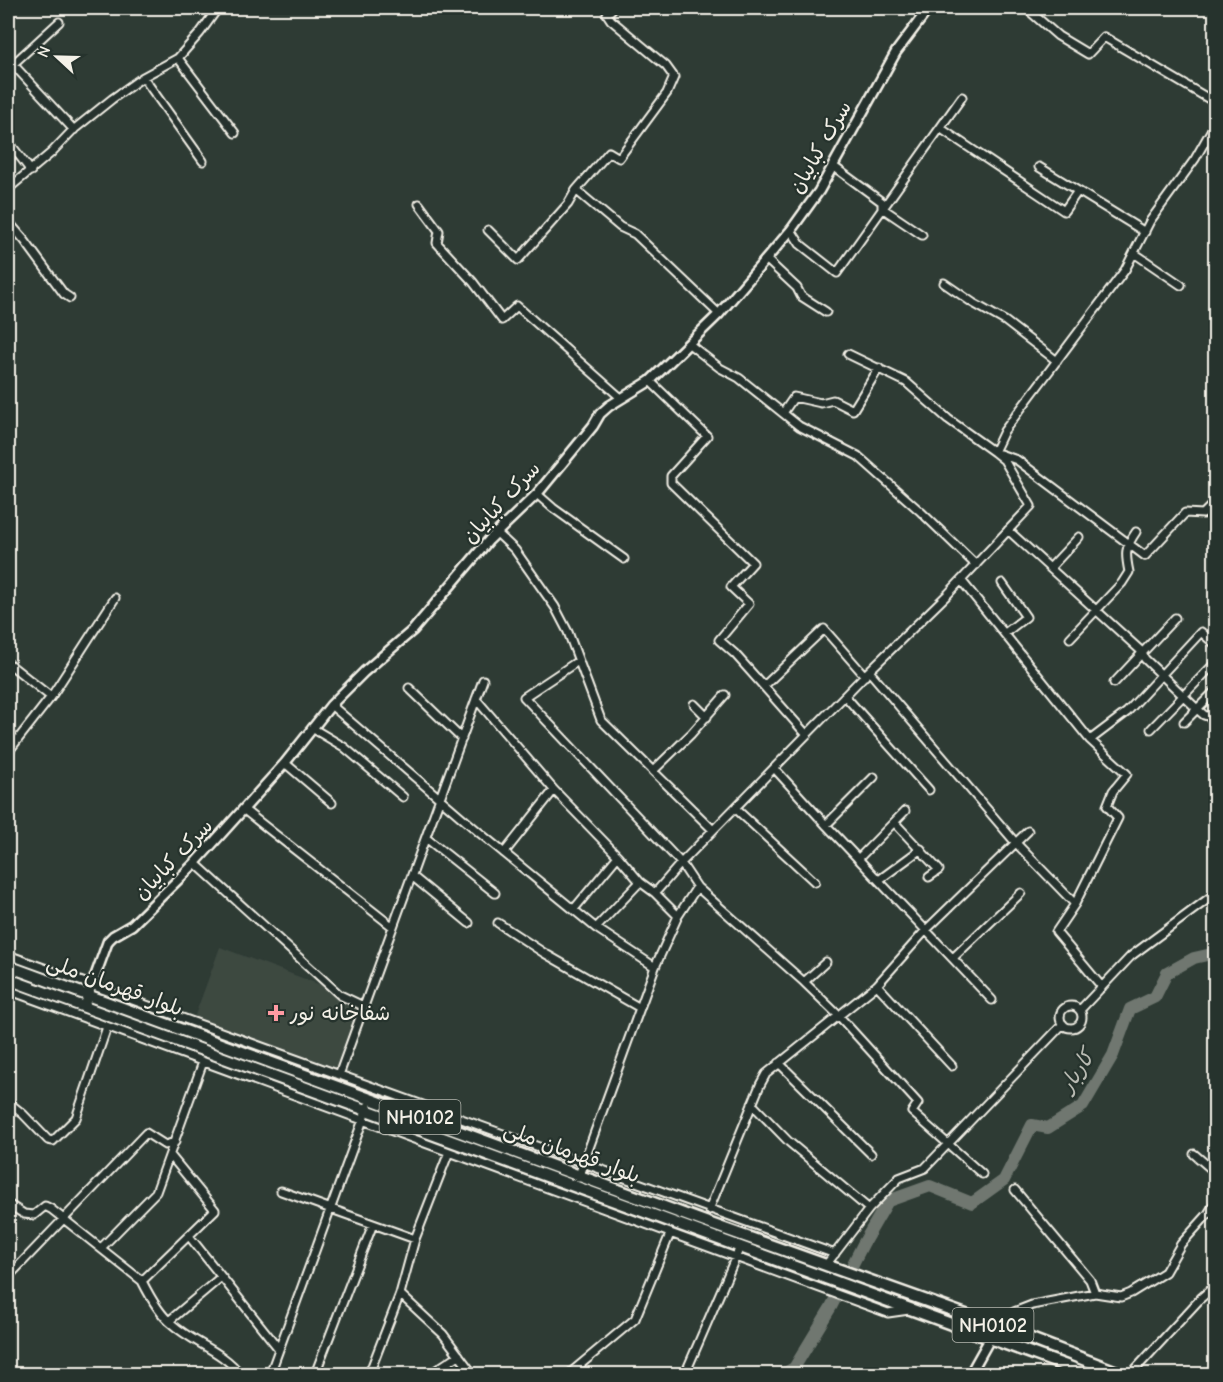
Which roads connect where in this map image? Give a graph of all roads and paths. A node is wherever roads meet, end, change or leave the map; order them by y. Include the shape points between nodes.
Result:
1 (218, 8) edge
2 (613, 8) edge
3 (929, 8) edge
4 (1026, 8) edge
5 (59, 22) dead end
6 (178, 58) junction
7 (10, 62) edge
8 (143, 77) junction
9 (1215, 90) edge
10 (962, 98) dead end
11 (1213, 101) edge
12 (1215, 122) edge
13 (940, 128) junction
14 (74, 130) junction
15 (235, 133) dead end
16 (8, 141) edge
17 (203, 160) dead end
18 (833, 166) junction
19 (1039, 167) dead end
20 (31, 171) junction
21 (8, 189) edge
22 (576, 190) junction
23 (1078, 191) junction
24 (419, 204) dead end
25 (882, 208) junction
26 (8, 221) edge
27 (488, 230) dead end
28 (791, 230) junction
29 (1145, 232) junction
30 (922, 235) dead end
31 (1134, 253) junction
32 (766, 260) junction
33 (944, 283) dead end
34 (1181, 285) dead end
35 (70, 298) dead end
36 (826, 312) dead end
37 (719, 314) junction
38 (689, 344) junction
39 (848, 354) dead end
40 (1057, 361) junction
41 (879, 368) junction
42 (650, 381) junction
43 (621, 398) junction
44 (783, 413) junction
45 (994, 452) junction
46 (537, 494) junction
47 (1215, 501) edge
48 (1008, 530) junction
49 (496, 532) junction
50 (1136, 532) dead end
51 (1079, 537) dead end
52 (1127, 544) junction
53 (624, 559) dead end
54 (976, 565) junction
55 (1050, 568) junction
56 (962, 580) junction
57 (1002, 583) dead end
58 (115, 598) dead end
59 (1096, 611) junction
60 (1175, 618) dead end
61 (1005, 633) junction
62 (1070, 638) dead end
63 (1215, 645) edge
64 (1141, 654) junction
65 (578, 661) junction
66 (1215, 662) edge
67 (8, 663) edge
68 (867, 673) junction
69 (1162, 675) junction
70 (483, 680) dead end
71 (1114, 683) dead end
72 (764, 686) junction
73 (409, 688) dead end
74 (1215, 690) edge
75 (725, 695) dead end
76 (1184, 695) junction
77 (845, 696) junction
78 (51, 697) junction
79 (476, 699) junction
80 (694, 704) dead end
81 (331, 705) junction
82 (1197, 709) junction
83 (707, 717) junction
84 (1215, 719) edge
85 (1184, 722) dead end
86 (312, 728) junction
87 (1151, 729) dead end
88 (806, 734) junction
89 (462, 739) junction
90 (1090, 740) junction
91 (8, 752) edge
92 (285, 762) junction
93 (774, 768) junction
94 (653, 771) junction
95 (874, 777) dead end
96 (554, 790) junction
97 (929, 790) dead end
98 (403, 797) dead end
99 (440, 798) junction
100 (332, 802) dead end
101 (735, 808) junction
102 (243, 809) junction
103 (906, 811) dead end
104 (894, 822) junction
105 (826, 825) junction
106 (713, 830) junction
107 (1028, 831) dead end
108 (426, 838) junction
109 (1015, 842) junction
110 (921, 849) junction
111 (504, 853) junction
112 (618, 856) junction
113 (858, 858) junction
114 (195, 863) junction
115 (681, 863) junction
116 (412, 876) junction
117 (929, 878) dead end
118 (879, 880) junction
119 (640, 882) junction
120 (815, 882) dead end
121 (697, 887) junction
122 (655, 892) junction
123 (495, 893) dead end
124 (1021, 893) dead end
125 (1215, 893) edge
126 (1075, 904) junction
127 (574, 909) junction
128 (678, 916) junction
129 (469, 923) dead end
130 (498, 923) dead end
131 (393, 927) junction
132 (596, 928) junction
133 (927, 930) junction
134 (8, 955) edge
135 (954, 957) junction
136 (826, 962) dead end
137 (8, 966) edge
138 (656, 967) junction
139 (8, 979) edge
140 (804, 982) junction
141 (877, 986) junction
142 (1102, 987) junction
143 (8, 990) edge
144 (89, 996) junction
145 (993, 1000) dead end
146 (363, 1006) junction
147 (640, 1008) junction
148 (1080, 1010) junction
149 (838, 1015) junction
150 (1063, 1024) junction
151 (108, 1027) junction
152 (203, 1062) junction
153 (778, 1063) junction
154 (952, 1066) dead end
155 (339, 1075) junction
156 (373, 1094) junction
157 (8, 1102) edge
158 (752, 1104) junction
159 (365, 1115) junction
160 (175, 1142) junction
161 (948, 1144) junction
162 (449, 1152) junction
163 (871, 1154) dead end
164 (1194, 1154) dead end
165 (170, 1155) junction
166 (581, 1169) junction
167 (1215, 1173) edge
168 (982, 1174) dead end
169 (574, 1186) junction
170 (1015, 1190) dead end
171 (281, 1191) dead end
172 (1215, 1202) edge
173 (8, 1204) edge
174 (331, 1208) junction
175 (869, 1209) junction
176 (709, 1210) junction
177 (64, 1218) junction
178 (373, 1224) junction
179 (670, 1234) junction
180 (189, 1236) junction
181 (415, 1239) junction
182 (102, 1247) junction
183 (738, 1252) junction
184 (835, 1254) junction
185 (829, 1266) junction
186 (8, 1276) edge
187 (222, 1277) junction
188 (142, 1281) junction
189 (1215, 1285) edge
190 (1095, 1293) junction
191 (400, 1294) junction
192 (855, 1295) junction
193 (169, 1321) junction
194 (997, 1326) junction
195 (990, 1338) junction
196 (279, 1348) junction
197 (459, 1355) junction
198 (240, 1374) edge
199 (270, 1374) edge
200 (315, 1374) edge
201 (369, 1374) edge
202 (430, 1374) edge
203 (473, 1374) edge
204 (569, 1374) edge
205 (684, 1374) edge
206 (970, 1374) edge
207 (1088, 1374) edge
208 (1122, 1374) edge
209 (1131, 1374) edge

1 - 6 street
2 - 22 street via 607,14 611,20 674,76 667,93 619,158 609,152
3 - 18 street, سرک کبابیان via 896,52
4 - 11 street via 1058,36 1088,54 1104,37
5 - 7 street
6 - 8 street
6 - 15 street
7 - 14 street
8 - 14 street
8 - 17 street
9 - 11 street
10 - 13 street
12 - 29 street
13 - 23 street via 1064,211
13 - 25 street
14 - 20 street
16 - 20 street
18 - 25 street via 882,202
18 - 28 street, سرک کبابیان
19 - 23 street
20 - 21 street
22 - 27 street via 518,260
22 - 37 street via 620,227 635,234
23 - 29 street
24 - 43 street via 439,231 437,243 502,320 517,306
25 - 28 street via 837,273 800,244
25 - 30 street
26 - 35 street
28 - 32 street, سرک کبابیان
29 - 31 street
31 - 34 street
31 - 40 street
32 - 36 street via 801,296
32 - 37 street, سرک کبابیان
33 - 40 street via 1005,321
37 - 38 street, سرک کبابیان
38 - 42 street, سرک کبابیان
38 - 44 street
39 - 41 street
40 - 45 street via 1004,431
41 - 44 street via 853,410 833,400 821,403 794,397
41 - 45 street via 906,382
42 - 43 street, سرک کبابیان
42 - 72 street via 706,436 671,476 671,483 753,563 731,587 749,604 718,640
43 - 46 street, سرک کبابیان via 600,414
44 - 54 street via 799,426 858,456
45 - 48 street via 1004,460 1031,506
45 - 52 street via 1017,460
46 - 49 street, سرک کبابیان
46 - 53 street
47 - 52 street via 1203,514 1185,513 1145,556
48 - 54 street
48 - 55 street
49 - 65 street via 515,550 555,607
49 - 81 street, سرک کبابیان via 414,630
50 - 52 street
51 - 55 street
52 - 59 street via 1129,572
54 - 56 street
55 - 59 street
56 - 61 street
56 - 68 street
57 - 61 street via 1026,617
58 - 78 street
59 - 62 street
59 - 64 street
60 - 64 street
61 - 90 street
63 - 69 street via 1201,632
64 - 69 street
64 - 71 street
65 - 94 street via 601,720
65 - 115 street via 524,696
66 - 76 street
67 - 78 street
68 - 72 street via 824,629
68 - 77 street
68 - 109 street
69 - 76 street
69 - 90 street via 1127,712
70 - 79 street
72 - 88 street
73 - 89 street
74 - 82 street
75 - 83 street
76 - 82 street
76 - 87 street
77 - 88 street
77 - 97 street
78 - 91 street
79 - 89 street
79 - 96 street
80 - 83 street
81 - 86 street, سرک کبابیان
81 - 99 street
82 - 84 street
82 - 85 street
83 - 94 street
86 - 92 street, سرک کبابیان
86 - 98 street via 344,747
88 - 93 street
89 - 99 street
90 - 126 street via 1127,774 1107,806 1118,818
92 - 100 street
92 - 102 street, سرک کبابیان
93 - 101 street
93 - 105 street
94 - 106 street
95 - 105 street
96 - 111 street
96 - 112 street
99 - 108 street
99 - 111 street
101 - 106 street
101 - 120 street
102 - 114 street, سرک کبابیان
102 - 131 street
103 - 104 street
104 - 110 street
104 - 113 street
105 - 113 street
106 - 115 street
107 - 109 street
108 - 116 street
108 - 123 street
109 - 126 street
109 - 133 street
110 - 117 street via 939,870
110 - 118 street
111 - 127 street
112 - 119 street
112 - 127 street
113 - 118 street
114 - 144 street, سرک کبابیان via 132,925 108,941
114 - 146 street via 340,995
115 - 121 street
115 - 122 street
116 - 129 street
116 - 131 street
118 - 133 street
119 - 122 street
119 - 132 street
121 - 128 street
121 - 140 street
122 - 128 street
124 - 135 street
125 - 142 street via 1131,956
126 - 142 street via 1056,932
127 - 132 street
128 - 138 street
130 - 147 street
131 - 146 street
132 - 138 street
133 - 135 street
133 - 141 street
134 - 144 street
135 - 145 street
136 - 140 street
137 - 144 highway, بلوار قهرمان ملی / NH0102
138 - 147 street
139 - 144 highway, بلوار قهرمان ملی / NH0102
140 - 149 street
141 - 149 street
141 - 154 street
142 - 148 street
143 - 151 street
144 - 155 street
144 - 156 highway, بلوار قهرمان ملی / NH0102
144 - 159 highway, بلوار قهرمان ملی / NH0102
146 - 155 street
147 - 166 street
148 - 150 street via 1079,1024 1072,1028
148 - 150 street via 1070,1006 1064,1009 1060,1015
149 - 153 street
149 - 161 street via 918,1103 912,1112
150 - 161 street
151 - 152 street
151 - 157 street via 76,1118 53,1141
152 - 159 street
152 - 160 street
153 - 158 street via 766,1074
153 - 163 street
155 - 156 street
156 - 159 street
156 - 166 highway, بلوار قهرمان ملی / NH0102
158 - 175 street via 789,1142
158 - 176 street
159 - 162 street
159 - 169 highway, بلوار قهرمان ملی / NH0102
159 - 174 street
160 - 165 street
160 - 177 street via 165,1145 146,1133
161 - 168 street
161 - 175 street via 925,1168 899,1178
162 - 179 street
162 - 181 street
164 - 167 street
165 - 180 street via 215,1210
165 - 182 street via 156,1192
166 - 169 street
166 - 176 street
166 - 185 highway, بلوار قهرمان ملی / NH0102
169 - 183 highway, بلوار قهرمان ملی / NH0102
170 - 190 street via 1090,1280
171 - 174 street
172 - 190 street via 1181,1244 1165,1272 1121,1297
173 - 177 street via 34,1215 45,1206
174 - 178 street
174 - 196 street
175 - 184 street
176 - 184 street
177 - 182 street
177 - 186 street
178 - 181 street
178 - 200 street
179 - 183 street
179 - 204 street via 635,1319
180 - 187 street
180 - 188 street
181 - 191 street
182 - 188 street
183 - 192 street via 828,1290
183 - 192 highway, بلوار قهرمان ملی / NH0102 via 823,1277
183 - 205 street
184 - 185 street
185 - 194 highway, بلوار قهرمان ملی / NH0102
187 - 193 street
187 - 196 street
188 - 193 street
189 - 209 street
190 - 194 street via 1032,1305 1014,1312
191 - 197 street via 427,1317
191 - 201 street
192 - 195 highway, بلوار قهرمان ملی / NH0102 via 912,1310
193 - 198 street via 233,1364
194 - 195 street
194 - 208 highway, بلوار قهرمان ملی / NH0102
195 - 206 street
195 - 207 highway, بلوار قهرمان ملی / NH0102
196 - 199 street
197 - 202 street
197 - 203 street

